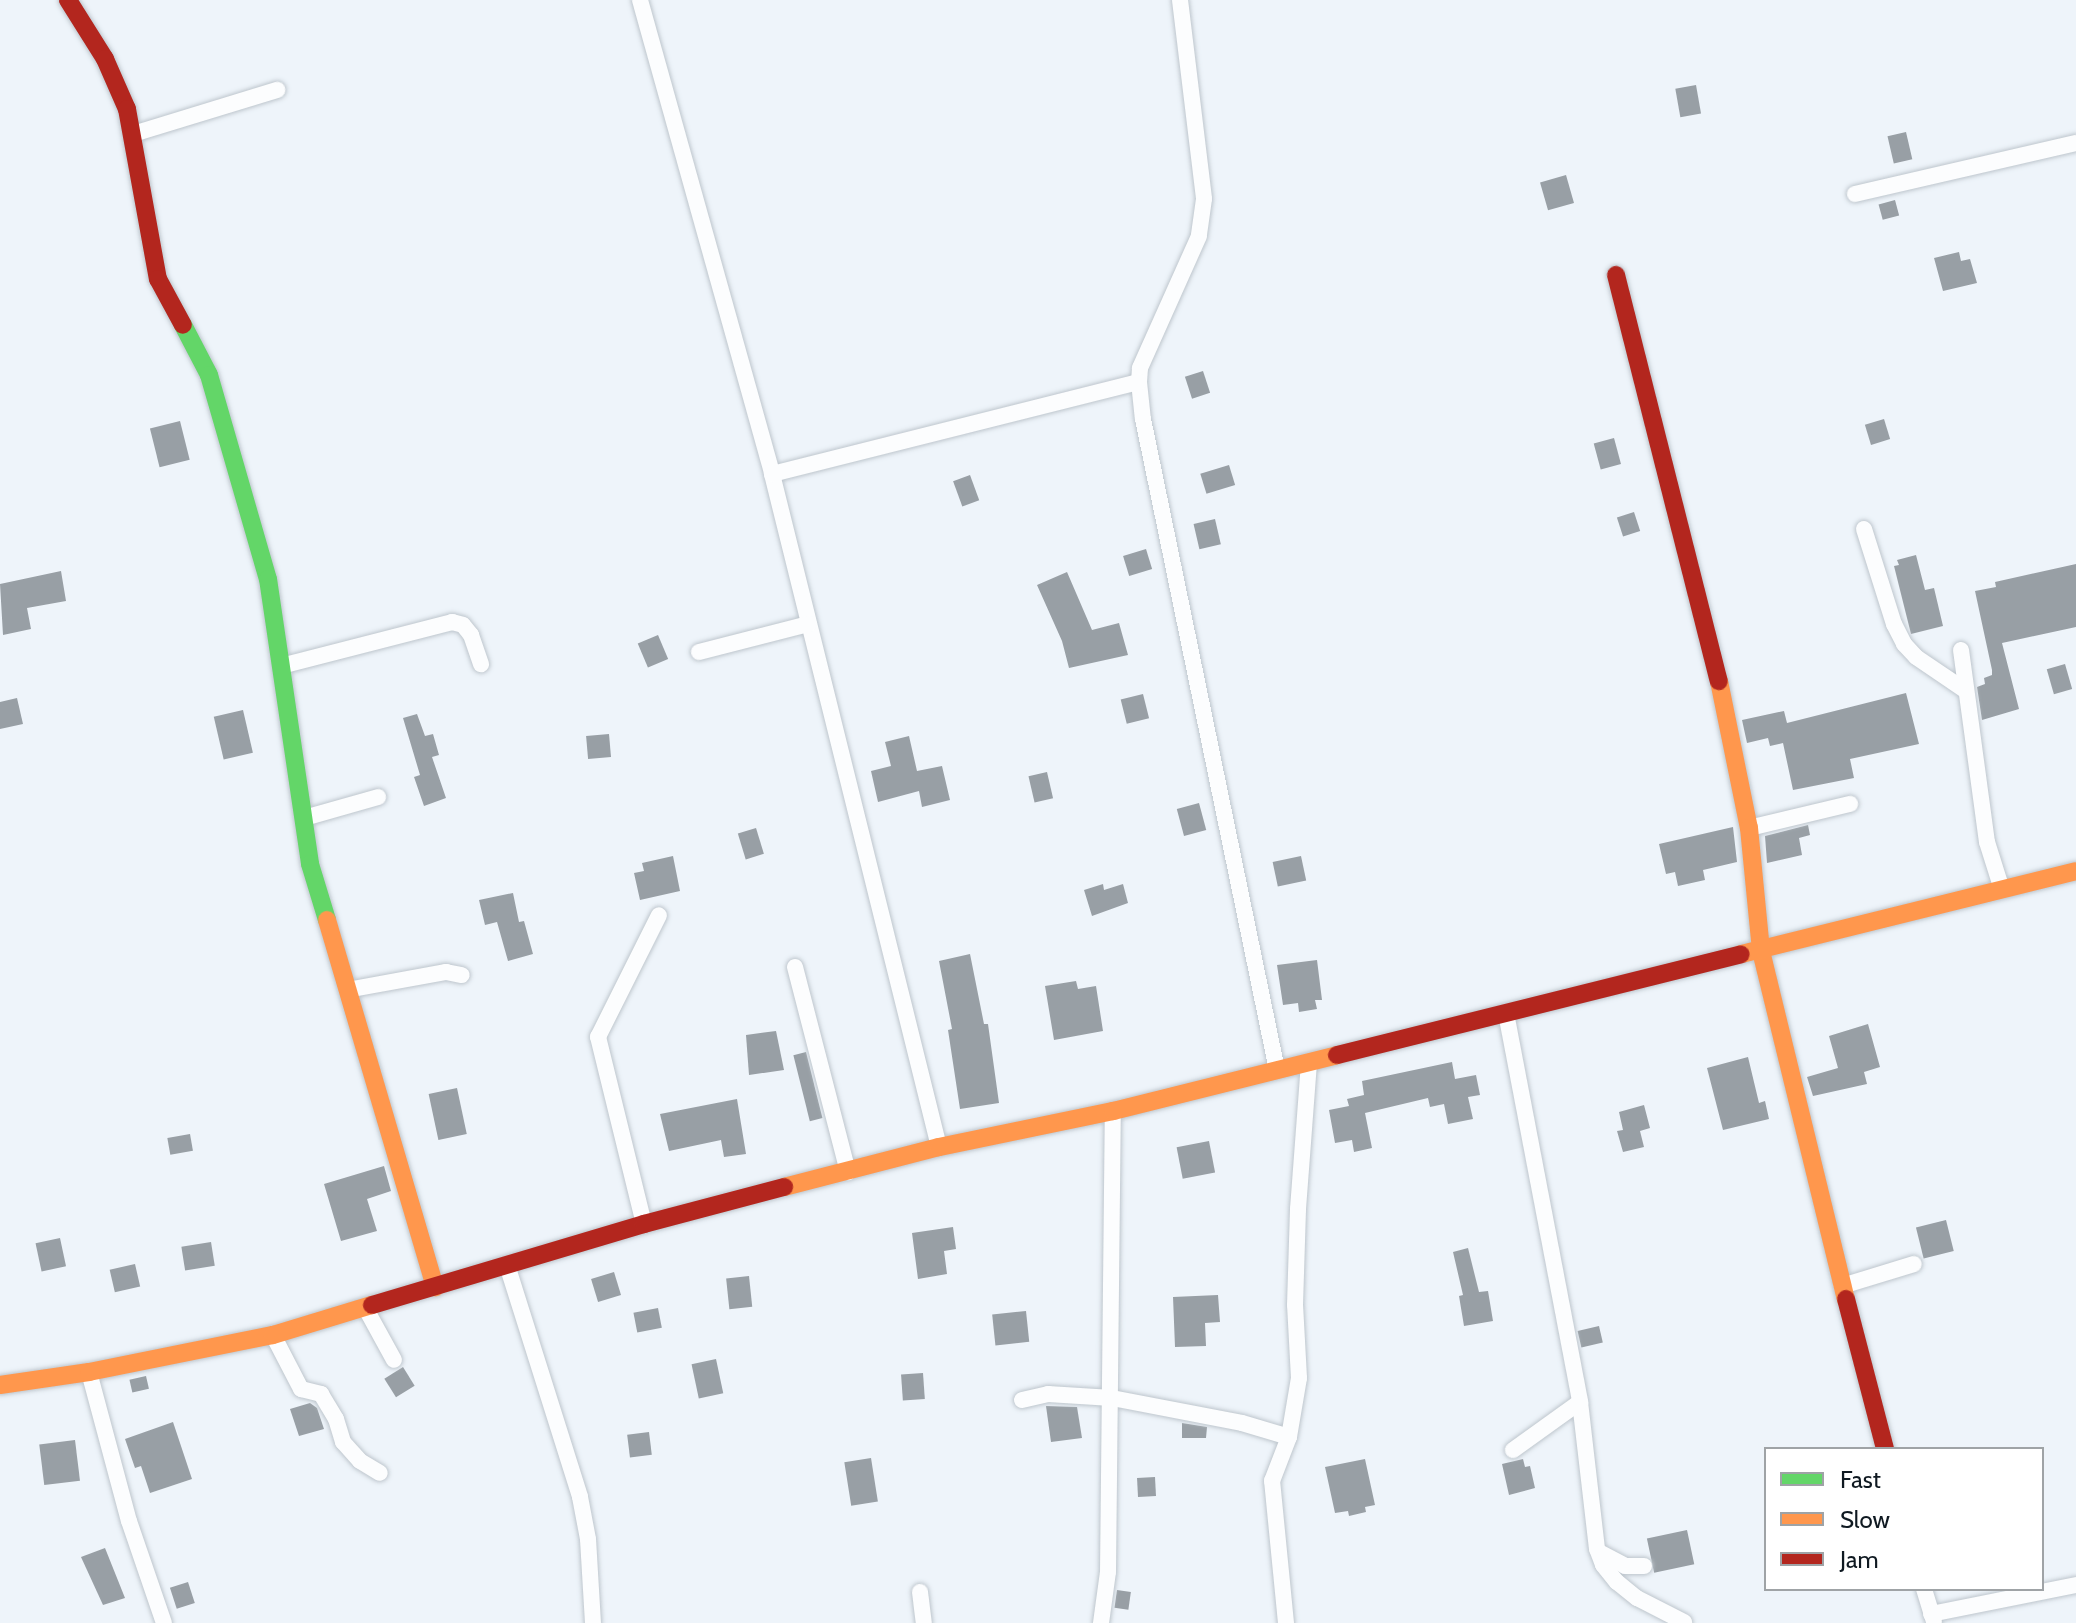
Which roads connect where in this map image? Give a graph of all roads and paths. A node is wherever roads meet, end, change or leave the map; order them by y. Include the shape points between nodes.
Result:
1 (68, 0) edge
2 (640, 0) edge
3 (1180, 0) edge
4 (277, 90) dead end
5 (133, 134) junction
6 (2076, 143) edge
7 (1855, 194) dead end
8 (1616, 275) dead end
9 (1139, 382) junction
10 (772, 474) junction
11 (1864, 529) dead end
12 (808, 624) junction
13 (1961, 650) dead end
14 (699, 652) dead end
15 (481, 664) dead end
16 (281, 666) junction
17 (1966, 691) junction
18 (378, 797) dead end
19 (1850, 804) dead end
20 (304, 818) junction
21 (1749, 828) junction
22 (2076, 871) edge
23 (2002, 890) junction
24 (659, 915) dead end
25 (1761, 951) junction
26 (795, 967) dead end
27 (462, 975) dead end
28 (347, 990) junction
29 (1506, 1013) junction
30 (1309, 1062) junction
31 (1277, 1070) junction
32 (1113, 1111) junction
33 (939, 1147) junction
34 (848, 1172) junction
35 (644, 1224) junction
36 (1914, 1264) dead end
37 (507, 1265) junction
38 (1842, 1286) junction
39 (435, 1287) junction
40 (366, 1309) junction
41 (273, 1335) junction
42 (394, 1360) dead end
43 (89, 1372) junction
44 (0, 1385) edge
45 (1112, 1398) junction
46 (1022, 1400) dead end
47 (1580, 1402) junction
48 (1289, 1437) junction
49 (1884, 1447) edge
50 (1513, 1450) dead end
51 (380, 1473) dead end
52 (1597, 1549) junction
53 (1644, 1566) dead end
54 (2076, 1585) edge
55 (1925, 1591) edge
56 (920, 1592) dead end
57 (1932, 1618) edge
58 (1684, 1622) edge
59 (164, 1623) edge
60 (593, 1623) edge
61 (924, 1623) edge
62 (1101, 1623) edge
63 (1286, 1623) edge

1 - 5 street via 117,81
2 - 10 street
3 - 9 street via 1204,199 1199,236 1140,368
4 - 5 street
5 - 16 street via 158,279 209,375 268,579
6 - 7 street
8 - 21 street via 1715,662
9 - 10 street
9 - 31 street
10 - 12 street
11 - 17 street via 1904,644
12 - 14 street
12 - 33 street
13 - 17 street
15 - 16 street via 471,635 452,622
16 - 20 street
17 - 23 street via 1987,842
18 - 20 street
19 - 21 street
20 - 28 street via 310,864
21 - 25 street
22 - 23 street
23 - 25 street
24 - 35 street via 598,1037
25 - 29 street
25 - 38 street
26 - 34 street
27 - 28 street via 446,972
28 - 39 street
29 - 30 street
29 - 47 street
30 - 31 street
30 - 48 street via 1298,1209 1299,1378
31 - 32 street
32 - 33 street
32 - 45 street
33 - 34 street
34 - 35 street
35 - 37 street
36 - 38 street
37 - 39 street
37 - 60 street via 580,1497
38 - 49 street
39 - 40 street
40 - 41 street
40 - 42 street
41 - 43 street
41 - 51 street via 301,1389 321,1394 343,1442
43 - 44 street
43 - 59 street via 129,1521
45 - 46 street via 1048,1394
45 - 48 street
45 - 62 street via 1107,1593
47 - 50 street
47 - 52 street
48 - 63 street via 1272,1481
52 - 53 street via 1617,1564
52 - 58 street via 1617,1582
54 - 57 street
55 - 57 street
56 - 61 street

